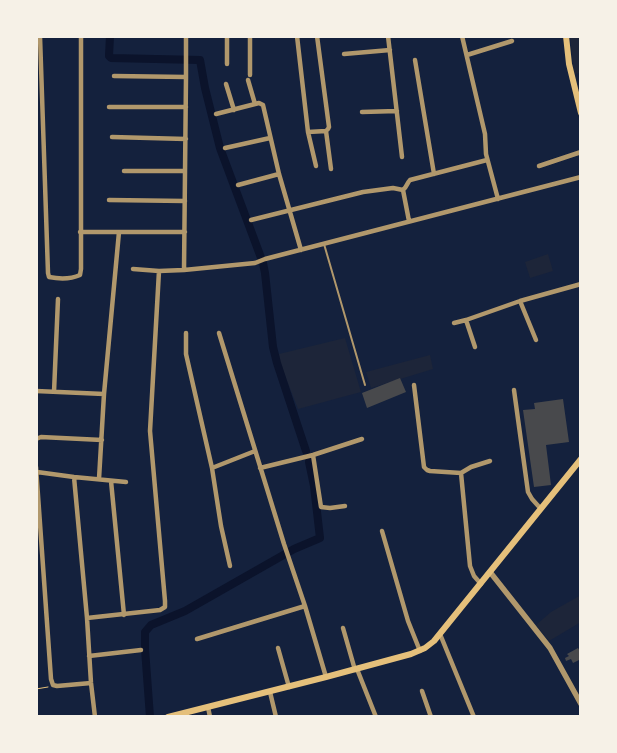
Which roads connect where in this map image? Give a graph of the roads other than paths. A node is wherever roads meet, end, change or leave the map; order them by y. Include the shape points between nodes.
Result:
1 (40, 36) edge
2 (81, 36) edge
3 (179, 36) edge
4 (186, 36) edge
5 (227, 36) edge
6 (250, 36) edge
7 (297, 36) edge
8 (317, 36) edge
9 (388, 36) edge
10 (462, 36) edge
11 (566, 36) edge
12 (512, 41) dead end
13 (390, 50) junction
14 (344, 54) dead end
15 (467, 55) junction
16 (415, 60) dead end
17 (227, 64) dead end
18 (114, 76) dead end
19 (186, 77) junction
20 (226, 84) dead end
21 (255, 104) junction
22 (110, 107) dead end
23 (186, 107) junction
24 (234, 110) junction
25 (397, 111) junction
26 (362, 112) dead end
27 (581, 113) edge
28 (216, 114) dead end
29 (326, 131) junction
30 (308, 132) junction
31 (112, 137) dead end
32 (270, 138) junction
33 (186, 139) junction
34 (225, 148) dead end
35 (581, 152) edge
36 (402, 157) dead end
37 (487, 160) junction
38 (316, 166) dead end
39 (540, 166) dead end
40 (331, 169) dead end
41 (124, 171) dead end
42 (185, 171) junction
43 (279, 174) junction
44 (434, 174) junction
45 (581, 177) edge
46 (238, 185) dead end
47 (403, 190) junction
48 (498, 199) junction
49 (108, 200) dead end
50 (185, 201) junction
51 (289, 210) junction
52 (251, 220) dead end
53 (409, 221) junction
54 (80, 232) junction
55 (119, 232) junction
56 (184, 232) junction
57 (324, 244) junction
58 (301, 250) junction
59 (132, 269) dead end
60 (159, 270) junction
61 (184, 270) junction
62 (581, 284) edge
63 (58, 299) dead end
64 (520, 301) junction
65 (466, 320) junction
66 (454, 323) dead end
67 (186, 333) dead end
68 (218, 333) dead end
69 (536, 340) dead end
70 (475, 347) dead end
71 (365, 385) dead end
72 (414, 385) dead end
73 (514, 390) dead end
74 (36, 391) edge
75 (54, 392) junction
76 (104, 394) junction
77 (36, 439) edge
78 (362, 439) dead end
79 (102, 440) junction
80 (255, 451) junction
81 (313, 455) junction
82 (581, 459) edge
83 (490, 462) dead end
84 (36, 467) edge
85 (212, 468) junction
86 (260, 468) junction
87 (37, 472) edge
88 (461, 472) junction
89 (74, 477) junction
90 (99, 480) junction
91 (111, 481) junction
92 (126, 482) dead end
93 (345, 506) dead end
94 (541, 509) junction
95 (382, 531) dead end
96 (230, 566) dead end
97 (490, 572) junction
98 (481, 584) junction
99 (306, 606) junction
100 (124, 615) junction
101 (88, 618) junction
102 (343, 628) dead end
103 (440, 634) junction
104 (197, 639) dead end
105 (278, 648) dead end
106 (141, 650) dead end
107 (420, 651) junction
108 (89, 656) junction
109 (356, 669) junction
110 (326, 677) junction
111 (90, 683) junction
112 (289, 686) junction
113 (422, 691) dead end
114 (270, 692) junction
115 (581, 704) edge
116 (208, 707) junction
117 (95, 717) edge
118 (168, 717) edge
119 (210, 717) edge
120 (276, 717) edge
121 (376, 717) edge
122 (431, 717) edge
123 (474, 717) edge

1 - 54 street via 49,277 80,275
2 - 54 street
3 - 4 street
4 - 19 street
5 - 17 street
6 - 21 street via 249,78
7 - 30 street
8 - 29 street via 329,127
9 - 13 street
10 - 15 street
11 - 27 main road via 570,70
12 - 15 street
13 - 14 street
13 - 25 street
15 - 37 street via 486,134
16 - 44 street
18 - 19 street
19 - 23 street
20 - 24 street
21 - 24 street
21 - 32 street via 263,105
22 - 23 street
23 - 33 street
24 - 28 street
25 - 26 street
25 - 36 street
29 - 30 street
29 - 40 street
30 - 38 street
31 - 33 street
32 - 34 street
32 - 43 street
33 - 42 street
35 - 39 street
37 - 44 street
37 - 48 street
41 - 42 street
42 - 50 street
43 - 46 street
43 - 51 street
44 - 47 street via 410,180
45 - 48 street
47 - 51 street via 363,192
47 - 53 street
48 - 53 street
49 - 50 street
50 - 56 street
51 - 52 street
51 - 58 street
53 - 57 street
54 - 55 street
55 - 56 street
55 - 76 street
56 - 61 street
57 - 58 street
57 - 71 lane
58 - 61 street via 255,263
59 - 60 street
60 - 61 street
60 - 100 street via 150,431 165,607
62 - 64 street
63 - 75 street
64 - 65 street
64 - 69 street
65 - 66 street
65 - 70 street
67 - 85 street via 186,354
68 - 80 street
72 - 88 street via 424,467 430,471
73 - 94 street via 528,492
74 - 75 street
75 - 76 street
76 - 79 street
77 - 79 street
78 - 81 street
79 - 90 street
80 - 85 street
80 - 86 street
81 - 86 street
81 - 93 street via 321,507
82 - 94 main road
83 - 88 street
84 - 87 street
85 - 96 street
86 - 99 street
87 - 89 street
87 - 111 street via 51,679 57,686
88 - 98 street via 470,566
89 - 90 street
89 - 101 street
90 - 91 street
91 - 92 street
91 - 100 street
94 - 97 main road
95 - 107 street
97 - 98 main road
97 - 115 street via 550,648
98 - 103 main road
99 - 104 street
99 - 110 street
100 - 101 street
101 - 108 street
102 - 109 street
103 - 107 main road
103 - 123 street
105 - 112 street
106 - 108 street
107 - 109 main road
108 - 111 street
109 - 110 main road
109 - 121 street
110 - 112 main road
111 - 117 street
112 - 114 main road
113 - 122 street
114 - 116 main road
114 - 120 street
116 - 118 main road
116 - 119 street

